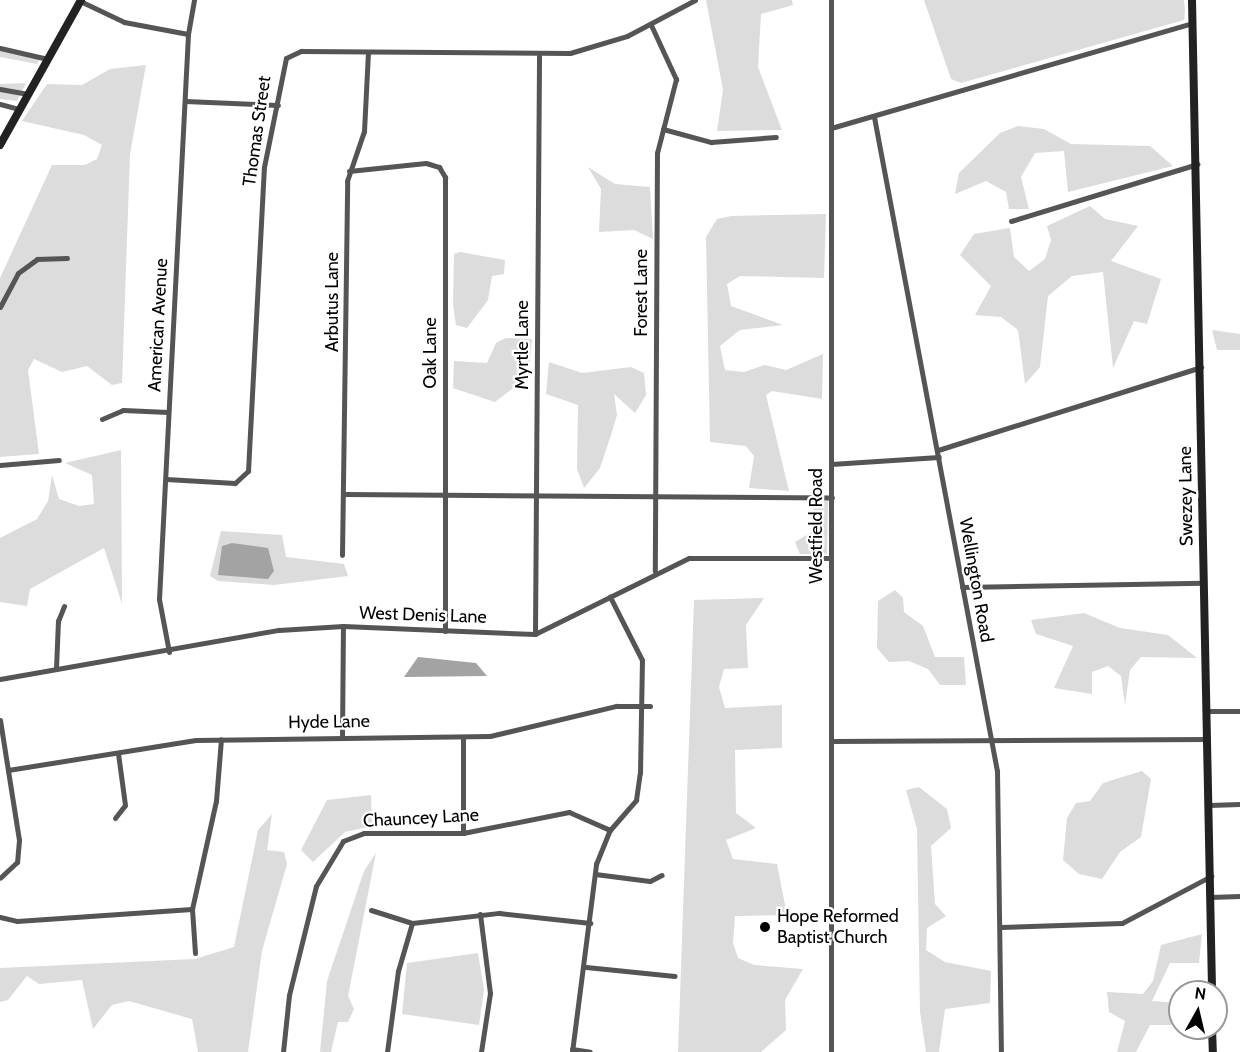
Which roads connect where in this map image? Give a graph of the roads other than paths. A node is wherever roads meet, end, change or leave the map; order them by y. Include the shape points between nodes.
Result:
1 (194, 0) edge
2 (694, 0) edge
3 (831, 0) edge
4 (1192, 0) edge
5 (81, 1) edge
6 (1193, 23) junction
7 (651, 25) junction
8 (188, 34) junction
9 (0, 48) edge
10 (368, 53) junction
11 (539, 56) junction
12 (48, 59) junction
13 (0, 89) edge
14 (27, 94) junction
15 (185, 101) junction
16 (0, 104) edge
17 (278, 105) junction
18 (19, 109) junction
19 (874, 117) junction
20 (831, 128) junction
21 (663, 129) junction
22 (776, 137) dead end
23 (0, 146) edge
24 (1197, 164) junction
25 (349, 171) junction
26 (1011, 221) dead end
27 (67, 258) dead end
28 (0, 307) edge
29 (1201, 367) junction
30 (168, 412) junction
31 (102, 419) dead end
32 (938, 454) junction
33 (59, 460) dead end
34 (831, 464) junction
35 (0, 465) edge
36 (166, 479) junction
37 (344, 494) junction
38 (445, 495) junction
39 (536, 496) junction
40 (655, 496) junction
41 (832, 497) junction
42 (342, 555) dead end
43 (831, 558) junction
44 (655, 571) junction
45 (1203, 583) junction
46 (962, 587) junction
47 (610, 597) junction
48 (64, 606) dead end
49 (343, 626) junction
50 (445, 631) junction
51 (535, 634) junction
52 (169, 652) junction
53 (56, 669) junction
54 (0, 679) edge
55 (642, 706) junction
56 (650, 706) dead end
57 (1208, 711) junction
58 (1240, 711) edge
59 (0, 720) edge
60 (342, 737) junction
61 (463, 737) junction
62 (222, 739) junction
63 (1208, 739) junction
64 (832, 741) junction
65 (990, 742) junction
66 (118, 753) junction
67 (8, 770) junction
68 (1240, 804) edge
69 (1209, 805) junction
70 (115, 818) dead end
71 (610, 830) junction
72 (463, 833) junction
73 (595, 874) junction
74 (662, 874) dead end
75 (1211, 876) junction
76 (0, 878) edge
77 (1240, 896) edge
78 (1210, 897) junction
79 (192, 909) junction
80 (371, 910) dead end
81 (480, 914) junction
82 (0, 917) edge
83 (412, 923) junction
84 (590, 923) junction
85 (1001, 927) junction
86 (195, 953) dead end
87 (586, 967) junction
88 (675, 976) dead end
89 (1212, 980) edge
90 (572, 1050) edge
91 (283, 1052) edge
92 (387, 1052) edge
93 (481, 1052) edge
94 (590, 1052) edge
95 (831, 1052) edge
96 (1001, 1052) edge

1 - 8 street, American Avenue
2 - 7 street, Thomas Street
3 - 20 street, Westfield Road
4 - 6 street, Swezey Lane
5 - 8 street via 124,22
5 - 12 street
6 - 19 street
6 - 24 street, Swezey Lane
7 - 11 street, Thomas Street via 587,49
7 - 21 street, Forest Lane via 676,79
8 - 15 street, American Avenue
9 - 12 street
10 - 11 street, Thomas Street
10 - 17 street, Thomas Street via 301,51 286,58 278,76
10 - 25 street, Arbutus Lane via 364,131
11 - 39 street, Myrtle Lane
12 - 14 street
13 - 14 street
14 - 18 street
15 - 17 street
15 - 30 street, American Avenue
16 - 18 street
17 - 36 street, Thomas Street via 264,166 248,471 235,483
18 - 23 street
19 - 20 street
19 - 32 street, Wellington Road
20 - 34 street, Westfield Road
21 - 22 street via 711,142
21 - 40 street, Forest Lane via 657,153
24 - 26 street
24 - 29 street, Swezey Lane
25 - 37 street, Arbutus Lane
25 - 38 street, Oak Lane via 426,163 439,167 445,177
27 - 28 street via 37,259 18,273
29 - 32 street
29 - 45 street, Swezey Lane
30 - 31 street via 123,410
30 - 36 street, American Avenue
32 - 34 street
32 - 46 street, Wellington Road
33 - 35 street
34 - 41 street, Westfield Road
36 - 52 street, American Avenue via 159,599
37 - 38 street
37 - 42 street, Arbutus Lane
38 - 39 street
38 - 50 street, Oak Lane
39 - 40 street
39 - 51 street, Myrtle Lane
40 - 41 street
40 - 44 street, Forest Lane
41 - 43 street, Westfield Road
43 - 44 street, West Denis Lane via 689,558
43 - 64 street, Westfield Road
44 - 47 street, West Denis Lane
45 - 46 street
45 - 57 street, Swezey Lane
46 - 65 street, Wellington Road
47 - 51 street, West Denis Lane
47 - 55 street via 642,660
48 - 53 street via 58,621
49 - 50 street, West Denis Lane
49 - 52 street, West Denis Lane via 229,637
49 - 60 street
50 - 51 street, West Denis Lane
52 - 53 street, West Denis Lane
53 - 54 street, West Denis Lane
55 - 56 street, Hyde Lane
55 - 61 street, Hyde Lane
55 - 71 street via 636,800
57 - 58 street
57 - 63 street, Swezey Lane
59 - 67 street
60 - 61 street, Hyde Lane
60 - 62 street, Hyde Lane
61 - 72 street
62 - 66 street, Hyde Lane
62 - 79 street via 216,801
63 - 65 street
63 - 69 street, Swezey Lane
64 - 65 street
64 - 95 street, Westfield Road
65 - 85 street, Wellington Road via 999,797
66 - 67 street, Hyde Lane
66 - 70 street via 125,805
67 - 76 street via 19,853
68 - 69 street
69 - 75 street, Swezey Lane
71 - 72 street, Chauncey Lane via 569,812
71 - 73 street
72 - 91 street, Chauncey Lane via 364,833 343,841 316,886 289,994
73 - 74 street via 650,881
73 - 84 street
75 - 78 street, Swezey Lane
75 - 85 street via 1122,923
77 - 78 street
78 - 89 street, Swezey Lane
79 - 82 street via 17,921
79 - 86 street
80 - 83 street
81 - 83 street
81 - 84 street
81 - 93 street via 490,993
83 - 92 street via 398,971
84 - 87 street
85 - 96 street, Wellington Road
87 - 88 street
87 - 90 street
90 - 94 street

